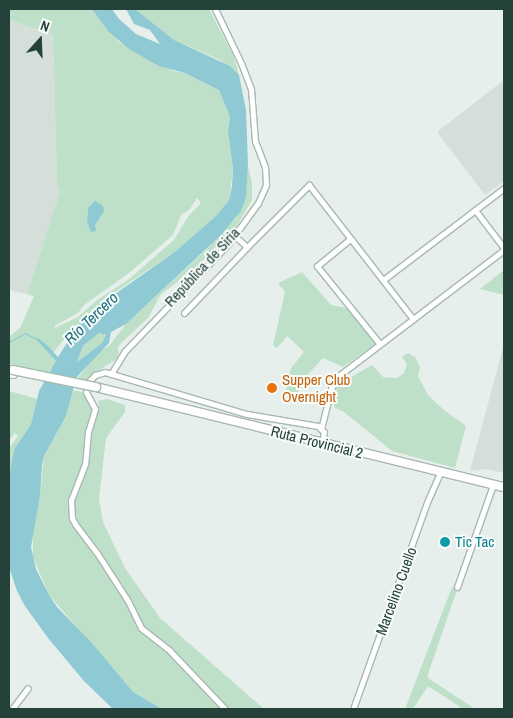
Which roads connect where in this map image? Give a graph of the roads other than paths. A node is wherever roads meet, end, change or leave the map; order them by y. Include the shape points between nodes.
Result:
1 (215, 9) edge
2 (504, 188) edge
3 (476, 210) junction
4 (234, 234) junction
5 (350, 239) junction
6 (247, 247) junction
7 (504, 249) edge
8 (383, 280) junction
9 (184, 312) dead end
10 (413, 319) junction
11 (380, 344) junction
12 (11, 372) edge
13 (111, 374) junction
14 (88, 382) dead end
15 (86, 392) dead end
16 (321, 429) junction
17 (322, 444) junction
18 (440, 473) junction
19 (493, 485) junction
20 (504, 488) edge
21 (456, 587) dead end
22 (28, 688) dead end
23 (12, 709) edge
24 (225, 709) edge
25 (353, 709) edge

1 - 4 street, República de Siria via 249,82 255,140 267,178 264,193
2 - 3 street
3 - 7 street
3 - 8 street
4 - 6 street
4 - 13 street, República de Siria via 229,243 124,351
5 - 6 street via 309,184
5 - 8 street
5 - 11 street via 317,266
6 - 9 street
7 - 10 street
8 - 10 street
10 - 11 street
11 - 16 street via 333,382
12 - 17 main road, Ruta Provincial 2, bridge via 131,395
13 - 14 street via 99,373
13 - 16 street via 248,414 314,425
15 - 24 street via 95,409 88,432 85,464 71,500 75,524 128,601 141,628 170,651
16 - 17 street via 324,432
17 - 18 main road, Ruta Provincial 2
18 - 19 main road, Ruta Provincial 2
18 - 25 street, Marcelino Cuello
19 - 20 main road, Ruta Provincial 2
19 - 21 street
22 - 23 street

